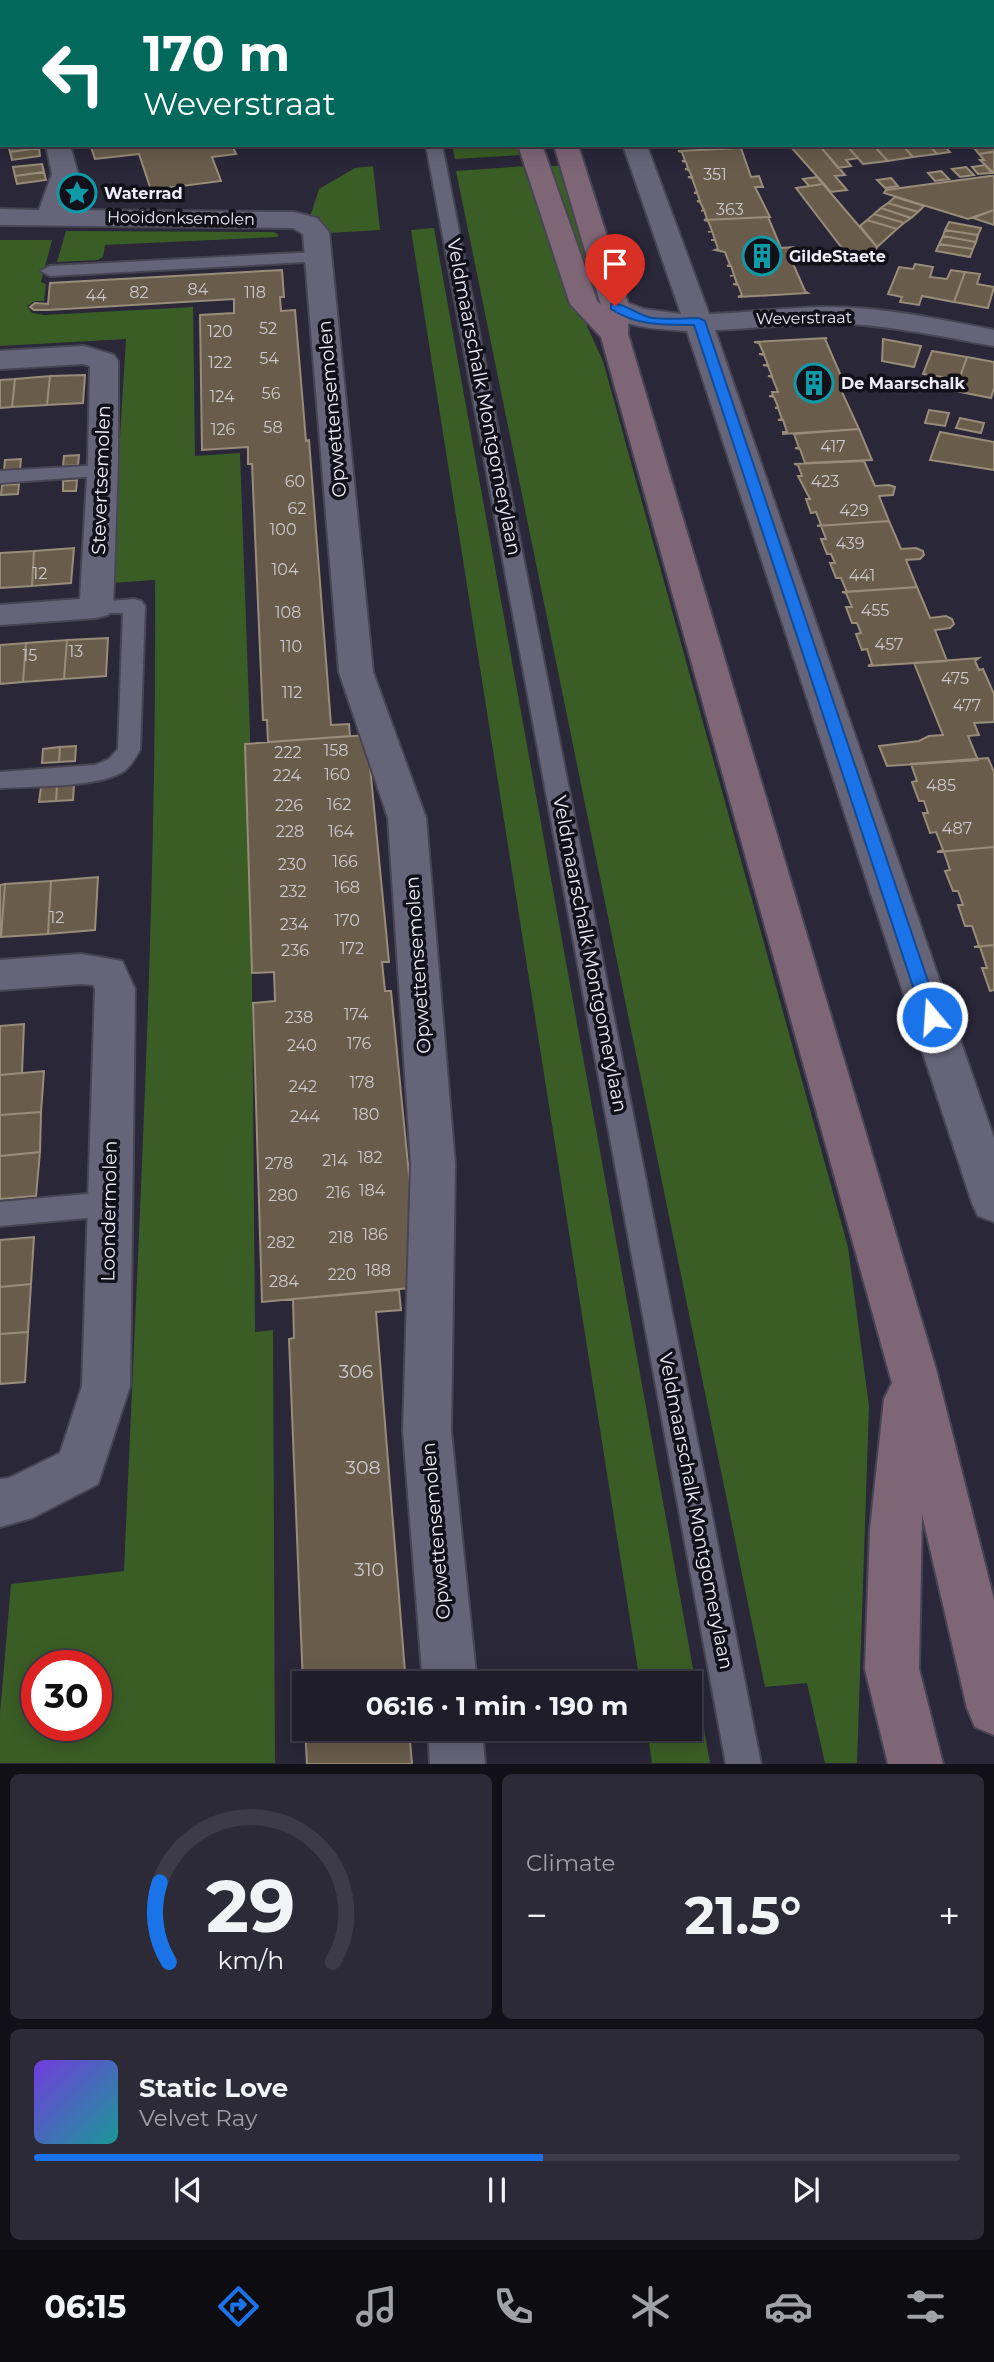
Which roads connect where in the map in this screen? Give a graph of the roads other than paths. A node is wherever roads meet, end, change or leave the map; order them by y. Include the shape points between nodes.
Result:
1 (58, 147) edge
2 (435, 147) edge
3 (531, 147) edge
4 (567, 147) edge
5 (635, 147) edge
6 (49, 216) junction
7 (0, 217) edge
8 (317, 244) junction
9 (50, 271) dead end
10 (615, 320) junction
11 (699, 321) junction
12 (994, 338) edge
13 (0, 360) edge
14 (103, 471) junction
15 (0, 477) edge
16 (96, 608) junction
17 (0, 615) edge
18 (0, 780) edge
19 (0, 975) edge
20 (994, 1203) edge
21 (108, 1205) junction
22 (0, 1214) edge
23 (912, 1369) junction
24 (0, 1503) edge
25 (449, 1671) edge
26 (994, 1708) edge
27 (456, 1741) edge
28 (458, 1763) edge
29 (744, 1763) edge
30 (916, 1763) edge

1 - 6 street via 65,174
2 - 29 lane, Veldmaarschalk Montgomerylaan
3 - 10 main road via 584,304
4 - 10 main road
5 - 11 street
6 - 7 street, Hooidonksemolen
6 - 8 street, Hooidonksemolen via 294,220 309,225
8 - 9 lane
8 - 25 street, Opwettensemolen via 356,672 407,818 433,1164 427,1431
10 - 11 street, Weverstraat via 627,314 651,321
10 - 23 main road
11 - 12 street, Weverstraat via 841,316 893,319
11 - 20 street
13 - 14 street, Stevertsemolen via 85,355 104,361
14 - 15 lane
14 - 16 street, Stevertsemolen
16 - 17 street
16 - 18 lane via 134,606 129,750 117,765 98,774
19 - 21 street, Loondermolen via 81,969 108,972 115,989
21 - 22 lane
21 - 24 street, Loondermolen via 106,1386 80,1468 14,1501
23 - 26 main road
23 - 30 main road via 895,1531 892,1669
27 - 28 street

